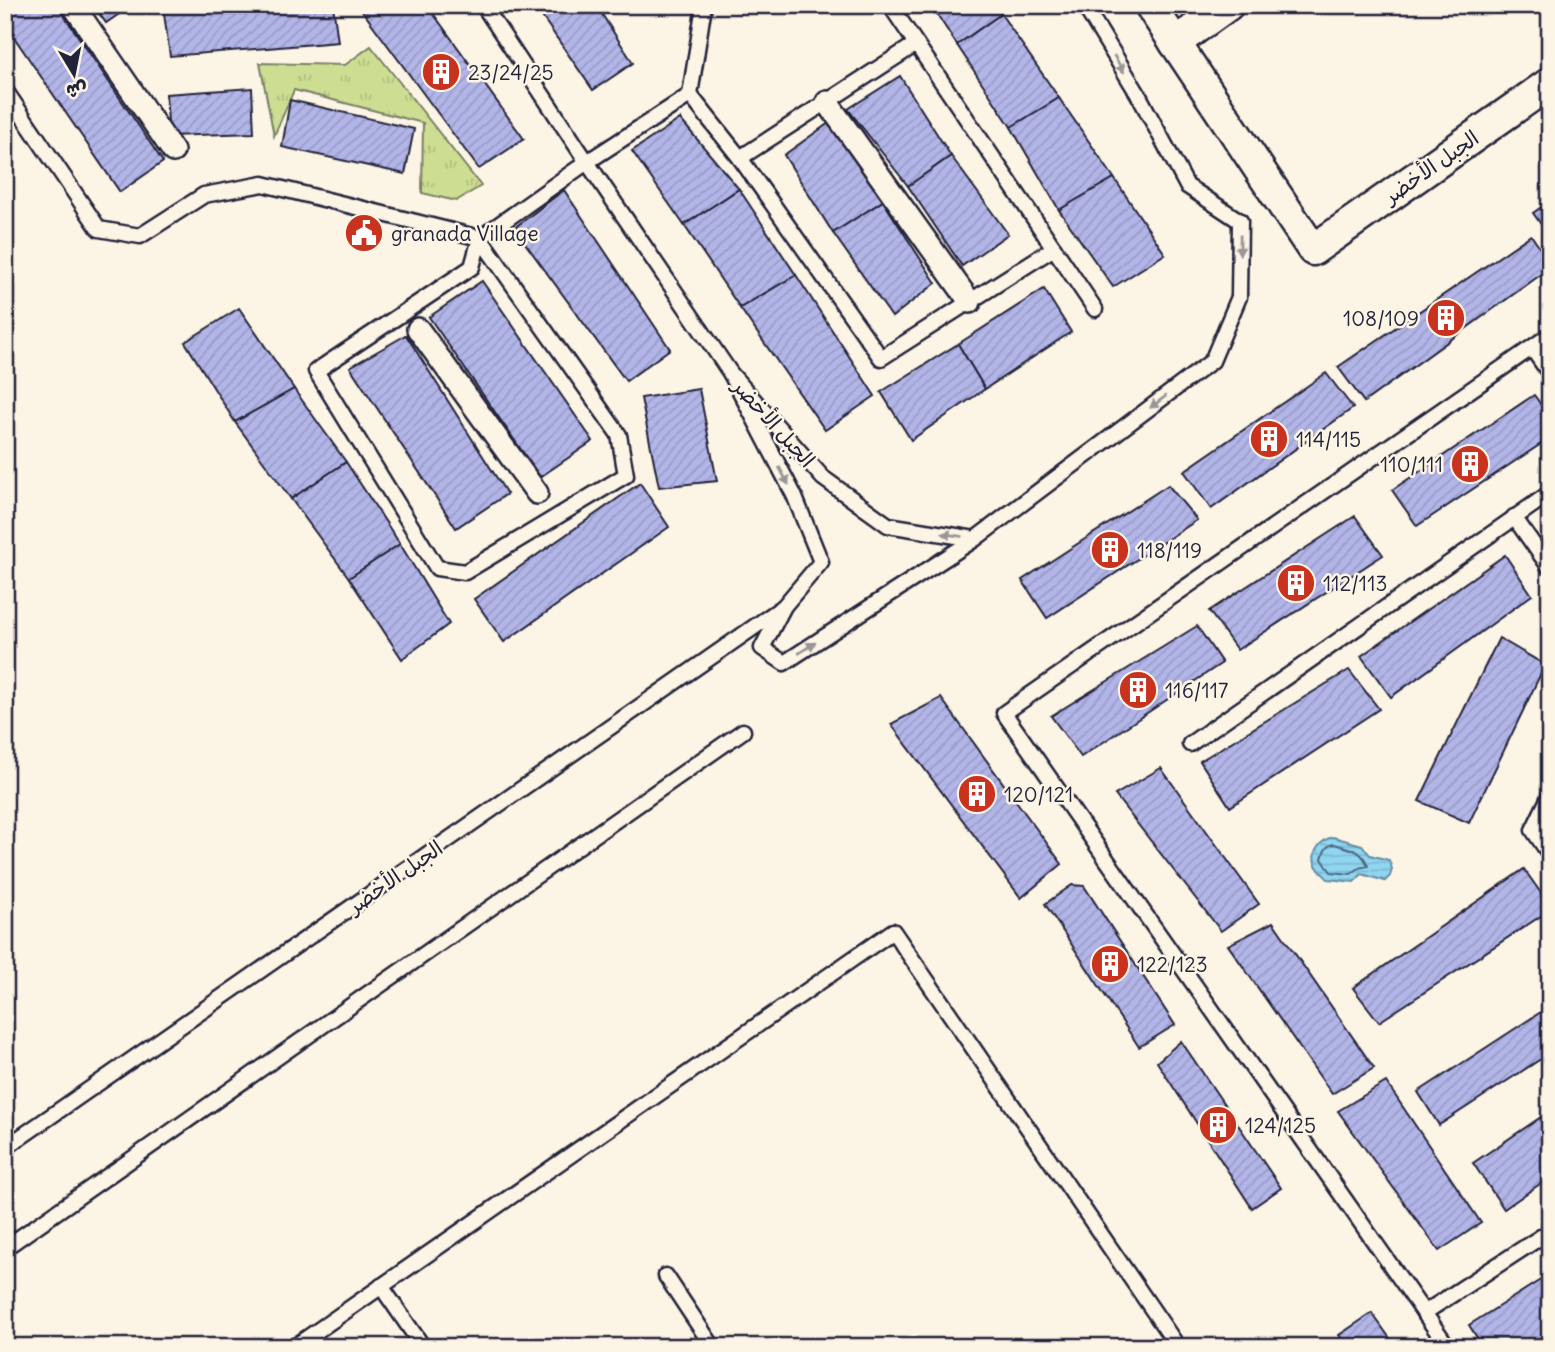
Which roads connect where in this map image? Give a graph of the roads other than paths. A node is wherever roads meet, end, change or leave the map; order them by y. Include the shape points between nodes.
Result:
1 (73, 5) edge
2 (483, 5) edge
3 (704, 5) edge
4 (890, 5) edge
5 (1084, 5) edge
6 (1150, 5) edge
7 (1228, 5) edge
8 (1175, 43) junction
9 (916, 44) junction
10 (1550, 83) edge
11 (5, 90) edge
12 (690, 95) junction
13 (827, 102) junction
14 (173, 151) dead end
15 (740, 158) junction
16 (587, 162) junction
17 (480, 238) junction
18 (1054, 248) junction
19 (970, 302) junction
20 (1095, 309) dead end
21 (418, 329) dead end
22 (1550, 335) edge
23 (1532, 348) junction
24 (731, 374) junction
25 (1550, 374) edge
26 (537, 493) dead end
27 (1550, 493) edge
28 (1514, 517) junction
29 (975, 539) junction
30 (1550, 568) edge
31 (784, 606) junction
32 (743, 731) dead end
33 (1190, 744) dead end
34 (1550, 794) edge
35 (1550, 855) edge
36 (5, 1148) edge
37 (1550, 1231) edge
38 (5, 1248) edge
39 (666, 1276) dead end
40 (381, 1286) junction
41 (1424, 1313) junction
42 (294, 1347) edge
43 (423, 1347) edge
44 (713, 1347) edge
45 (1178, 1347) edge
46 (1448, 1347) edge

1 - 14 street
2 - 16 lane
3 - 12 lane
4 - 9 lane
5 -> 29 lane, الجبل الأخضر via 1187,186 1240,221 1239,297 1212,361
6 - 8 street
7 - 8 street
8 - 10 street, الجبل الأخضر via 1313,250
9 - 13 lane
9 - 18 lane
11 - 17 lane via 99,229 140,236 204,195 263,184
12 - 15 lane
12 - 16 lane
13 - 15 lane
13 - 19 street
15 - 19 lane via 881,358
16 - 17 lane
16 - 24 lane
17 - 17 lane via 620,435 626,475 465,572 437,568 316,371 472,267
18 - 19 lane
18 - 20 lane
21 - 26 street
22 - 23 lane
23 - 25 lane
23 - 41 lane via 1004,713
29 -> 24 lane, الجبل الأخضر via 888,525 823,478
24 -> 31 lane, الجبل الأخضر via 794,495 821,562
27 - 28 lane
28 - 30 lane
28 - 33 lane
31 -> 29 lane, الجبل الأخضر via 762,648 784,663
31 - 36 lane, الجبل الأخضر
32 - 38 lane
34 - 35 lane via 1533,830
37 - 41 lane
39 - 44 lane
40 - 42 lane
40 - 43 lane
40 - 45 lane via 893,931
41 - 46 lane

